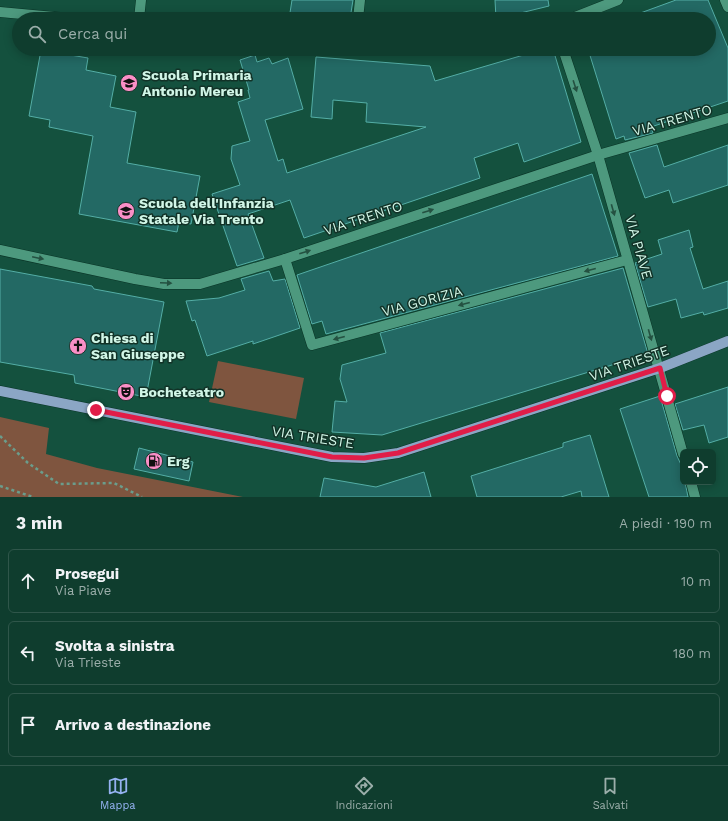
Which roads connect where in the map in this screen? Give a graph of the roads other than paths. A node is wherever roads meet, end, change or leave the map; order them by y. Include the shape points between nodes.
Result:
1 (141, 0) edge
2 (360, 0) edge
3 (618, 0) edge
4 (725, 0) edge
5 (728, 7) edge
6 (0, 12) edge
7 (140, 12) edge
8 (359, 12) edge
9 (588, 12) edge
10 (12, 13) edge
11 (565, 56) edge
12 (728, 118) edge
13 (598, 155) junction
14 (0, 250) edge
15 (285, 259) junction
16 (627, 260) junction
17 (728, 340) edge
18 (660, 368) junction
19 (0, 391) edge
20 (682, 449) edge
21 (692, 485) edge
22 (695, 497) edge

1 - 7 street
2 - 8 street
3 - 9 street
4 - 5 street
6 - 10 street
11 -> 13 street, VIA PIAVE
12 - 13 street, VIA TRENTO
15 -> 13 street, VIA TRENTO
13 -> 16 street, VIA PIAVE
14 -> 15 street, VIA TRENTO via 164,284 200,284
16 -> 15 street, VIA GORIZIA via 312,345
16 -> 18 street, VIA PIAVE
17 - 18 main road, VIA TRIESTE
18 - 19 main road, VIA TRIESTE via 398,453 364,458 332,457
18 - 20 street, VIA PIAVE
21 - 22 street

